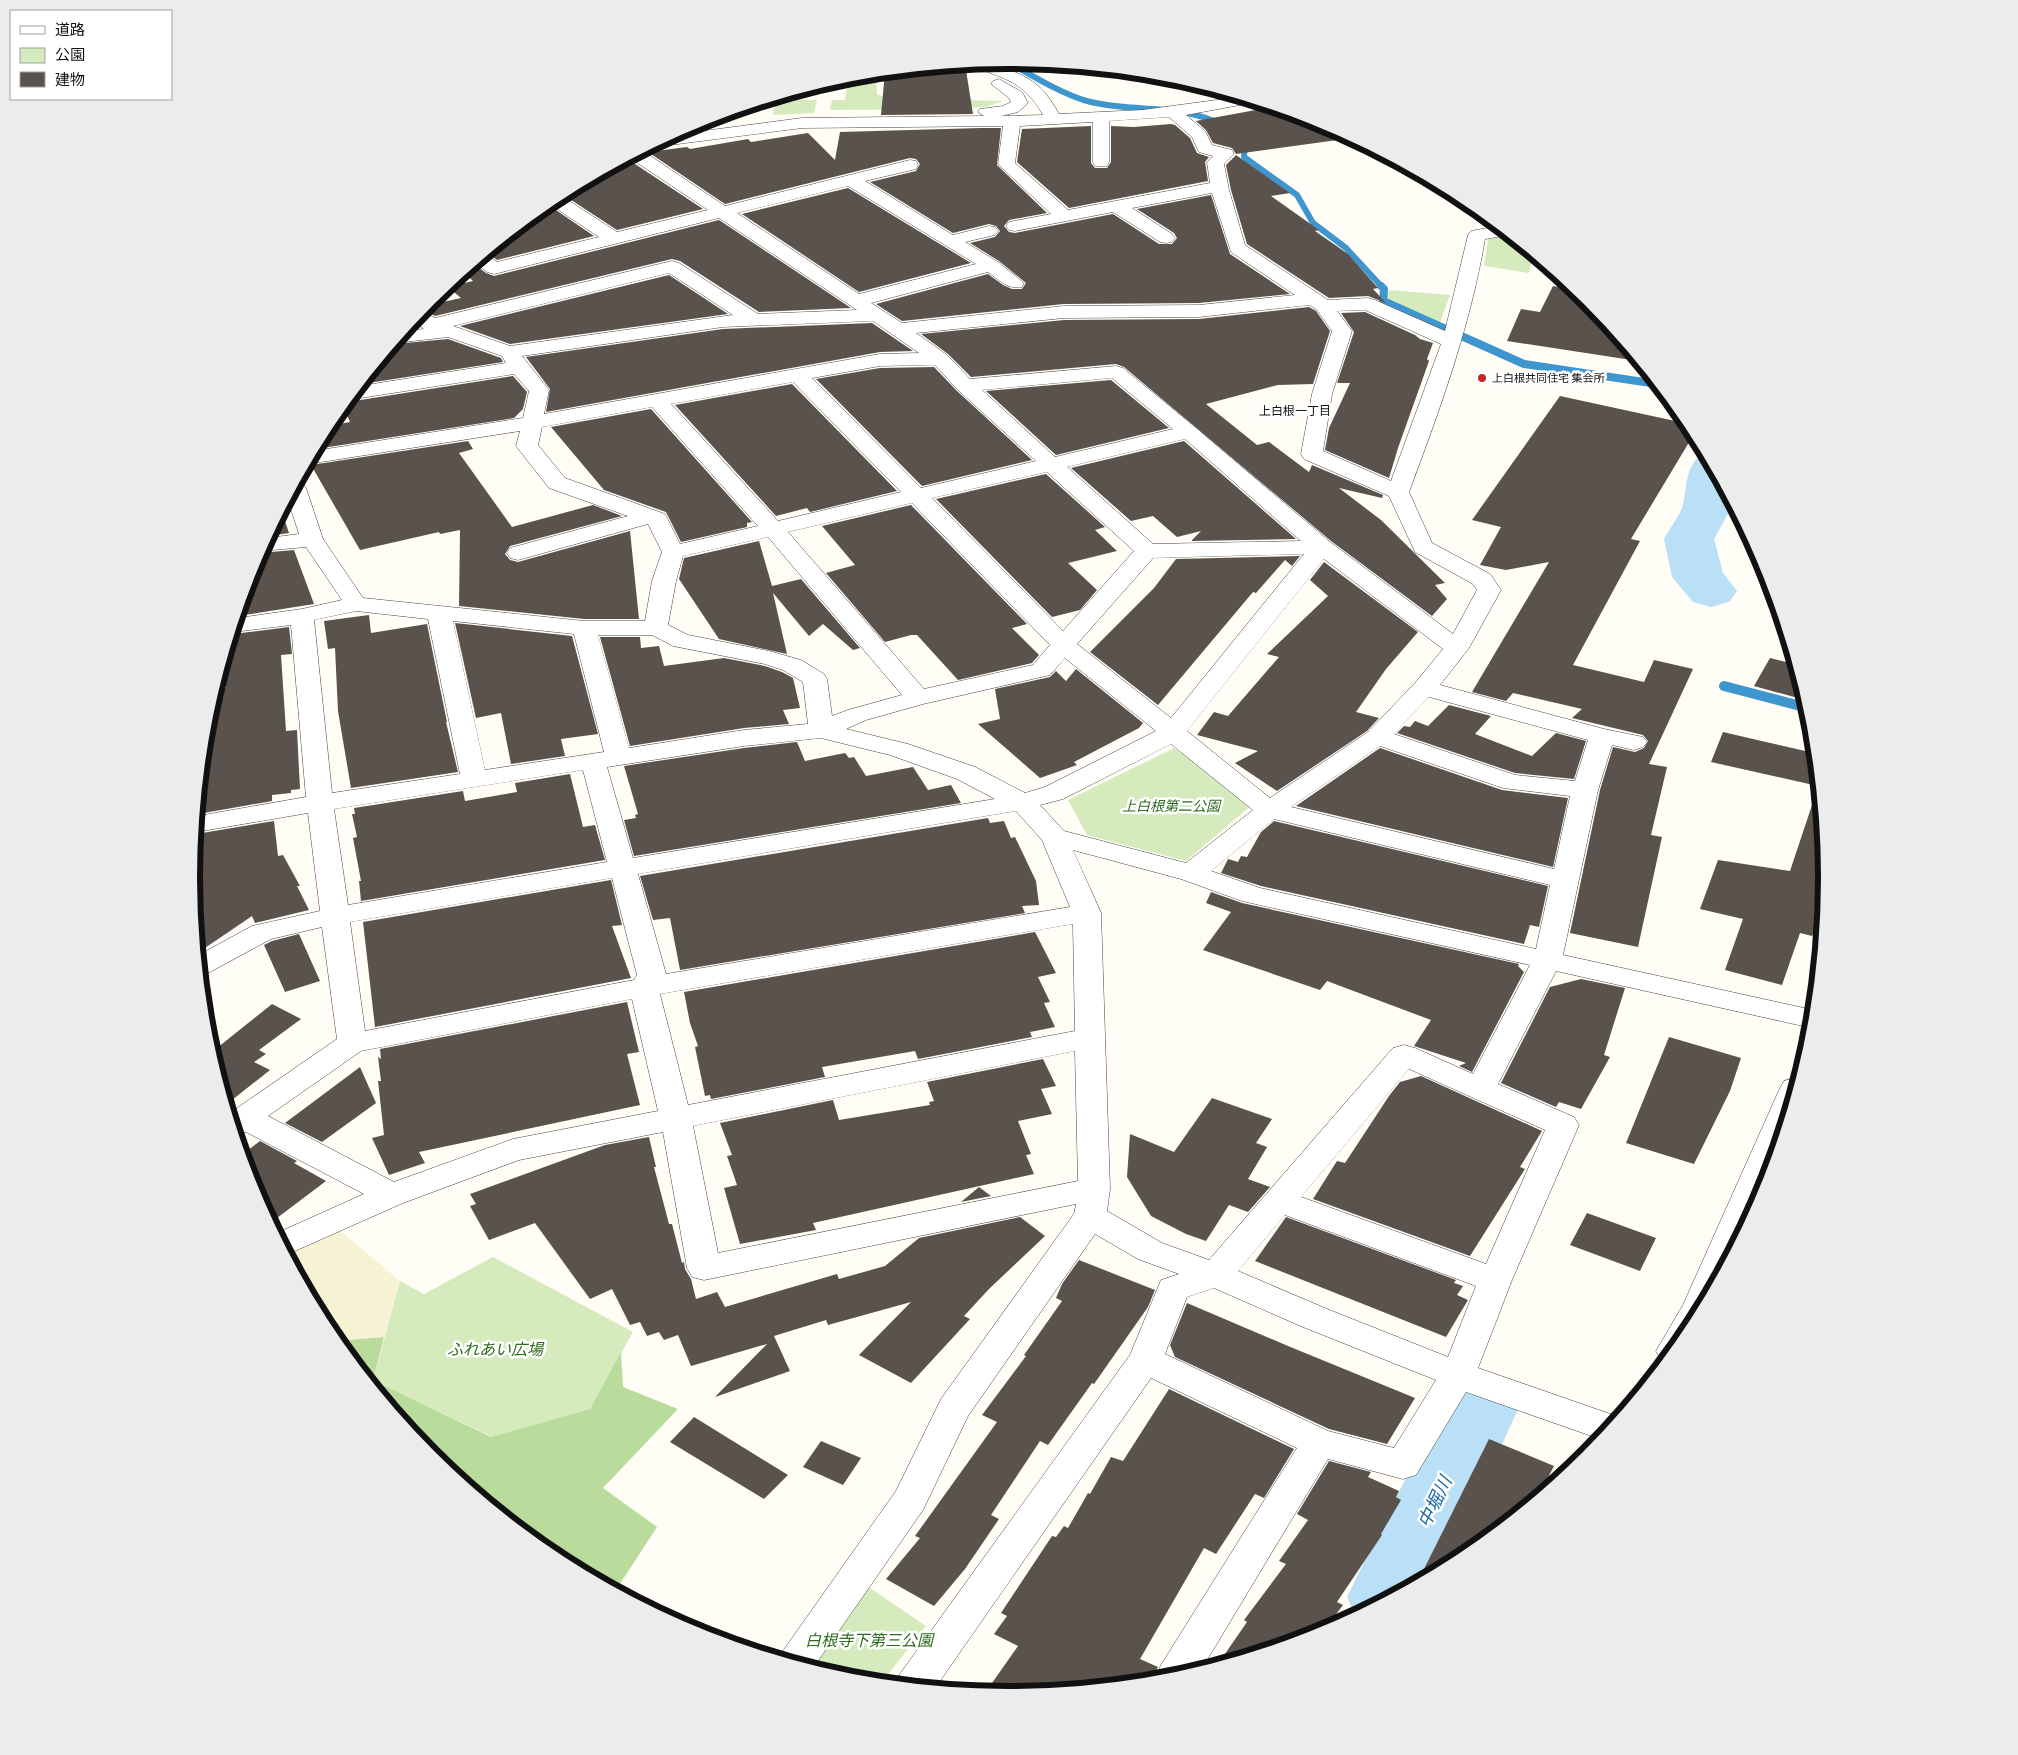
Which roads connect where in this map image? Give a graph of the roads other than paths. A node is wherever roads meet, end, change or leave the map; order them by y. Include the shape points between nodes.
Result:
1 (992, 69) edge
2 (999, 84) dead end
3 (1237, 102) edge
4 (1173, 112) junction
5 (1101, 117) junction
6 (1054, 119) junction
7 (1012, 121) junction
8 (713, 125) edge
9 (681, 139) edge
10 (641, 157) edge
11 (1101, 162) dead end
12 (910, 165) dead end
13 (849, 179) junction
14 (1220, 186) junction
15 (562, 204) edge
16 (1116, 206) junction
17 (722, 211) junction
18 (1064, 216) junction
19 (1015, 226) dead end
20 (989, 232) dead end
21 (1496, 232) edge
22 (1166, 238) dead end
23 (615, 239) junction
24 (949, 240) junction
25 (485, 261) edge
26 (991, 266) junction
27 (1015, 283) dead end
28 (856, 301) junction
29 (1318, 302) junction
30 (876, 315) junction
31 (754, 320) junction
32 (433, 324) edge
33 (898, 329) junction
34 (412, 333) edge
35 (1453, 335) junction
36 (514, 359) junction
37 (940, 359) junction
38 (797, 374) junction
39 (965, 386) junction
40 (363, 391) edge
41 (657, 400) junction
42 (534, 422) junction
43 (1189, 432) junction
44 (319, 457) edge
45 (1051, 463) junction
46 (1398, 492) junction
47 (297, 495) edge
48 (916, 495) junction
49 (650, 517) junction
50 (773, 529) junction
51 (312, 539) junction
52 (273, 544) edge
53 (1322, 547) junction
54 (1147, 551) junction
55 (673, 552) junction
56 (518, 553) dead end
57 (356, 604) junction
58 (439, 614) junction
59 (302, 616) junction
60 (241, 624) edge
61 (584, 628) junction
62 (656, 628) junction
63 (1063, 644) junction
64 (1457, 648) junction
65 (1424, 688) junction
66 (918, 698) junction
67 (821, 730) junction
68 (1172, 733) junction
69 (1602, 736) junction
70 (1376, 737) junction
71 (1634, 742) dead end
72 (606, 760) junction
73 (474, 780) junction
74 (1585, 790) junction
75 (1022, 802) junction
76 (320, 803) junction
77 (1269, 810) junction
78 (202, 823) edge
79 (1054, 837) junction
80 (622, 868) junction
81 (1191, 873) junction
82 (1565, 880) junction
83 (1087, 913) junction
84 (335, 916) junction
85 (1548, 959) junction
86 (205, 963) edge
87 (644, 987) junction
88 (1805, 1017) edge
89 (1090, 1038) junction
90 (352, 1043) junction
91 (1481, 1088) junction
92 (676, 1120) junction
93 (239, 1121) edge
94 (392, 1194) junction
95 (1279, 1201) junction
96 (1092, 1202) junction
97 (288, 1242) edge
98 (1215, 1275) junction
99 (1495, 1280) junction
100 (1146, 1360) junction
101 (1458, 1375) junction
102 (1603, 1426) edge
103 (1319, 1443) junction
104 (798, 1658) edge
105 (1181, 1668) edge
106 (918, 1681) edge

1 - 6 street via 1032,87
2 - 8 street via 1016,95 1020,103 1015,108 995,112 786,116
3 - 4 street
4 - 5 street
4 - 14 street via 1199,135 1205,148 1226,154 1215,162
5 - 6 street
5 - 11 street
6 - 7 street
7 - 9 street via 802,123
7 - 18 street via 1006,164
10 - 17 street
12 - 13 street
13 - 17 street
13 - 24 street
14 - 16 street
14 - 29 street via 1237,248
15 - 23 street
16 - 18 street
16 - 22 street
17 - 23 street
17 - 28 street
18 - 19 street
20 - 24 street
21 - 35 street via 1478,235
23 - 25 street via 494,268
24 - 26 street
26 - 27 street
26 - 28 street
28 - 30 street
29 - 33 street via 1199,311 1064,312
29 - 35 street via 1368,304
29 - 46 street via 1342,331 1322,394 1312,454
30 - 31 street
30 - 33 street
31 - 32 street via 672,267
31 - 36 street via 723,321
32 - 34 street
32 - 36 street
33 - 37 street
35 - 46 street via 1447,360
36 - 40 street
36 - 42 street via 539,390
37 - 38 street via 880,360
37 - 39 street
38 - 41 street
38 - 48 street
39 - 43 street via 1116,372
39 - 45 street
41 - 42 street
41 - 50 street
42 - 44 street
42 - 49 street via 527,446 557,483
43 - 45 street
43 - 53 street
45 - 48 street
45 - 54 street
46 - 64 street via 1423,547 1482,579 1489,590
47 - 51 street
48 - 50 street
48 - 63 street
49 - 55 street via 657,520
49 - 56 street
50 - 55 street
50 - 66 street
51 - 52 street
51 - 57 street
53 - 54 street
53 - 64 street
53 - 68 street
54 - 63 street
55 - 62 street
57 - 58 street
57 - 59 street
58 - 61 street
58 - 73 street
59 - 60 street
59 - 76 street
61 - 62 street
61 - 72 street
62 - 67 street via 681,641 792,664 815,679
63 - 66 street via 1041,670
63 - 68 street
64 - 65 street
65 - 69 street
65 - 70 street
66 - 67 street via 857,715
67 - 72 street via 744,738
67 - 75 street via 899,749 966,773
68 - 75 street via 1054,793
68 - 77 street
69 - 71 street
69 - 74 street
70 - 74 street via 1512,782
70 - 77 street
72 - 73 street
72 - 80 street
73 - 76 street
74 - 82 street
75 - 79 street
75 - 80 street
76 - 78 street
76 - 84 street
77 - 81 street
77 - 82 street
79 - 81 street
79 - 83 street
80 - 84 street
80 - 87 street via 652,975
81 - 85 street via 1252,895
82 - 85 street
83 - 87 street
83 - 89 street
84 - 86 street via 262,932
84 - 90 street
85 - 88 street
85 - 91 street
87 - 90 street
87 - 92 street
89 - 92 street
89 - 96 street
90 - 93 street
91 - 95 street via 1404,1055
91 - 99 street via 1563,1125
92 - 94 street via 513,1150
92 - 96 street via 704,1268
93 - 94 street
94 - 97 street
95 - 98 street
95 - 99 street
96 - 98 street via 1150,1251
96 - 104 street via 954,1409 910,1500
98 - 100 street via 1173,1288
98 - 101 street
99 - 101 street
100 - 103 street
100 - 106 street
101 - 102 street
101 - 103 street via 1403,1465
103 - 105 street

